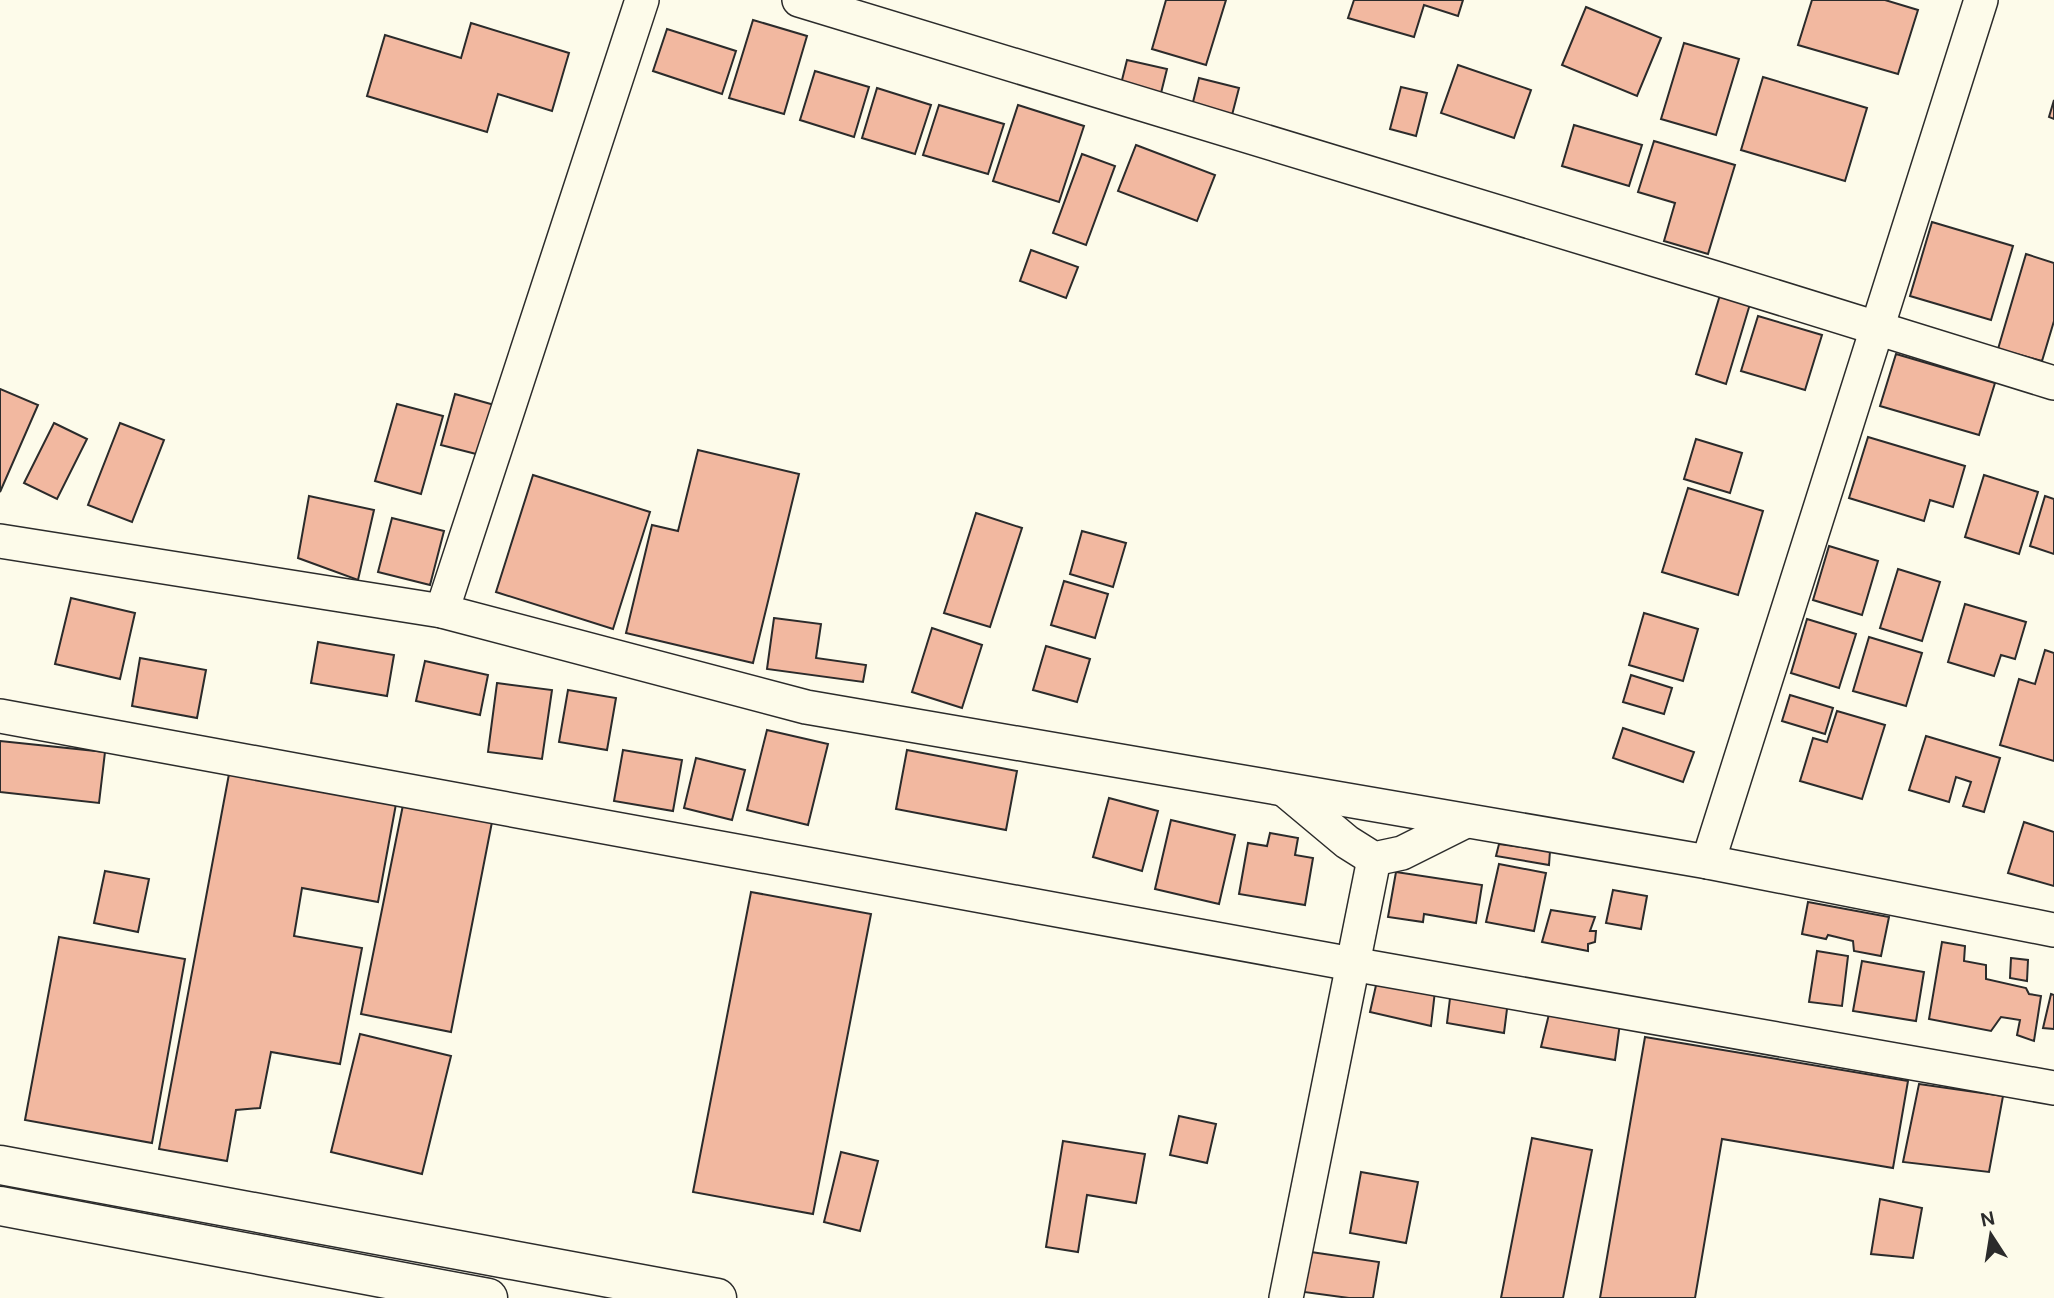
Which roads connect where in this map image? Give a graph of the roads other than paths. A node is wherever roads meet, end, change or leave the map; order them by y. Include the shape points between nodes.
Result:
1 (642, 0) edge
2 (799, 0) edge
3 (1981, 0) edge
4 (1876, 327) junction
5 (2054, 383) edge
6 (0, 541) edge
7 (442, 611) junction
8 (0, 716) edge
9 (1284, 789) junction
10 (1466, 821) junction
11 (1374, 859) junction
12 (1708, 862) junction
13 (2054, 930) edge
14 (1352, 964) junction
15 (2054, 1088) edge
16 (0, 1165) edge
17 (0, 1206) edge
18 (488, 1298) edge
19 (717, 1298) edge
20 (1286, 1298) edge

1 - 7 street
2 - 4 street
3 - 4 street
4 - 5 street
4 - 12 street
6 - 7 street
7 - 9 street via 806,707
8 - 14 street
9 - 10 street
9 - 11 street
10 - 11 street via 1402,853
10 - 12 street
11 - 14 street
12 - 13 street
14 - 15 street
14 - 20 street
16 - 19 street
17 - 18 street

